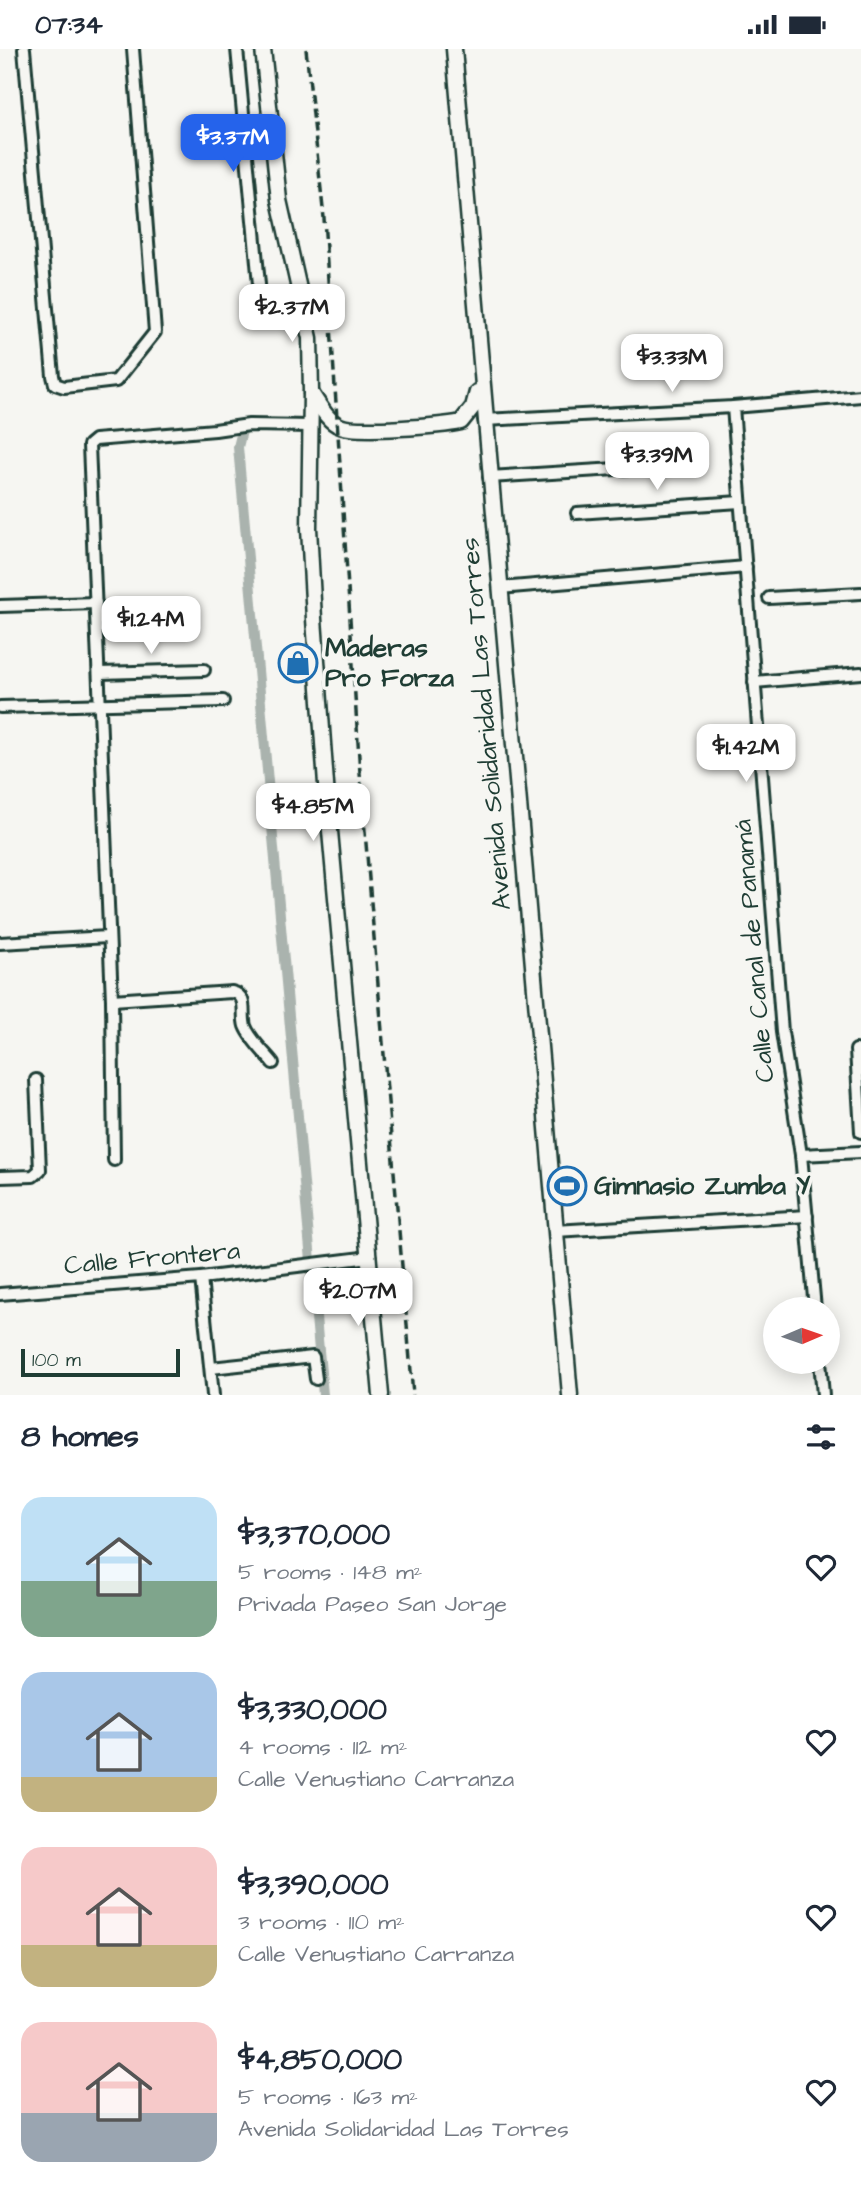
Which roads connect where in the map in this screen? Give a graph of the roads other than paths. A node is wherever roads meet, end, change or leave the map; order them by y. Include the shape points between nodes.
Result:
1 (24, 49) edge
2 (133, 49) edge
3 (237, 49) edge
4 (262, 49) edge
5 (454, 49) edge
6 (260, 296) dead end
7 (480, 369) junction
8 (312, 393) junction
9 (861, 396) edge
10 (733, 407) junction
11 (484, 420) junction
12 (311, 426) junction
13 (632, 468) dead end
14 (489, 477) junction
15 (740, 502) junction
16 (577, 513) dead end
17 (746, 567) junction
18 (499, 589) junction
19 (861, 593) edge
20 (769, 598) dead end
21 (96, 603) junction
22 (0, 606) edge
23 (204, 670) dead end
24 (100, 673) junction
25 (861, 673) edge
26 (754, 682) junction
27 (223, 701) dead end
28 (100, 705) junction
29 (0, 706) edge
30 (108, 937) junction
31 (0, 943) edge
32 (111, 1000) junction
33 (856, 1050) dead end
34 (272, 1063) dead end
35 (36, 1080) dead end
36 (861, 1132) edge
37 (861, 1152) edge
38 (801, 1155) junction
39 (114, 1160) dead end
40 (0, 1177) edge
41 (807, 1216) junction
42 (555, 1231) junction
43 (370, 1258) junction
44 (201, 1278) junction
45 (0, 1294) edge
46 (814, 1297) edge
47 (211, 1368) junction
48 (821, 1374) edge
49 (316, 1379) dead end
50 (213, 1395) edge
51 (381, 1395) edge
52 (570, 1395) edge
53 (823, 1395) edge

1 - 2 street via 52,376 55,384 64,387 116,381 155,332
3 - 6 street
4 - 8 main road via 279,200 310,338
5 - 7 main road, Avenida Solidaridad Las Torres
7 - 8 main road via 473,407 466,419 453,424 339,426
7 - 11 main road, Avenida Solidaridad Las Torres
8 - 12 main road
9 - 10 street
10 - 11 street
10 - 15 street, Calle Canal de Panamá
11 - 14 main road, Avenida Solidaridad Las Torres
12 - 21 street via 249,425 90,442
12 - 43 main road via 309,527 314,619
13 - 14 street
14 - 18 main road, Avenida Solidaridad Las Torres
15 - 16 street
15 - 17 street, Calle Canal de Panamá
17 - 18 street
17 - 26 street, Calle Canal de Panamá
18 - 42 main road, Avenida Solidaridad Las Torres
19 - 20 street
21 - 22 street
21 - 24 street
23 - 24 street
24 - 28 street
25 - 26 street
26 - 38 street, Calle Canal de Panamá via 782,1032
27 - 28 street
28 - 29 street
28 - 30 street
30 - 31 street
30 - 32 street
32 - 34 street via 239,994 247,1031
32 - 39 street
33 - 36 street
35 - 40 street via 40,1170 33,1176
37 - 38 street
38 - 41 street, Calle Canal de Panamá
41 - 42 street
41 - 46 street, Calle Canal de Panamá
42 - 52 main road, Avenida Solidaridad Las Torres
43 - 44 street, Calle Frontera
43 - 51 main road
44 - 45 street, Calle Frontera
44 - 47 street
47 - 49 street via 313,1357
47 - 50 street
48 - 53 street

